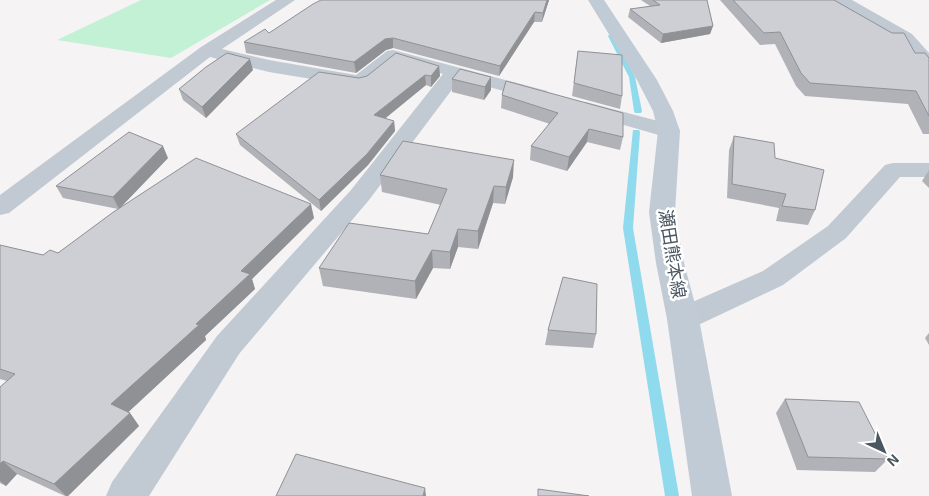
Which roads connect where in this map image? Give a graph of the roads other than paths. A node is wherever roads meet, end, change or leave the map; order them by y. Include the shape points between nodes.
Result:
1 (287, 0) edge
2 (596, 0) edge
3 (841, 0) edge
4 (906, 38) junction
5 (929, 40) edge
6 (207, 51) junction
7 (929, 64) edge
8 (456, 71) junction
9 (669, 131) junction
10 (929, 170) edge
11 (0, 207) edge
12 (683, 319) junction
13 (126, 496) edge
14 (712, 496) edge

1 - 6 street
2 - 9 main road, 瀬田熊本線 via 647,80
3 - 4 street
4 - 5 street
4 - 7 street
6 - 8 street via 269,66 360,81 393,55
6 - 11 street
8 - 9 street
8 - 13 street via 360,195 228,345
9 - 12 main road, 瀬田熊本線 via 662,212
10 - 12 street via 893,170 837,232 774,278
12 - 14 main road, 瀬田熊本線

